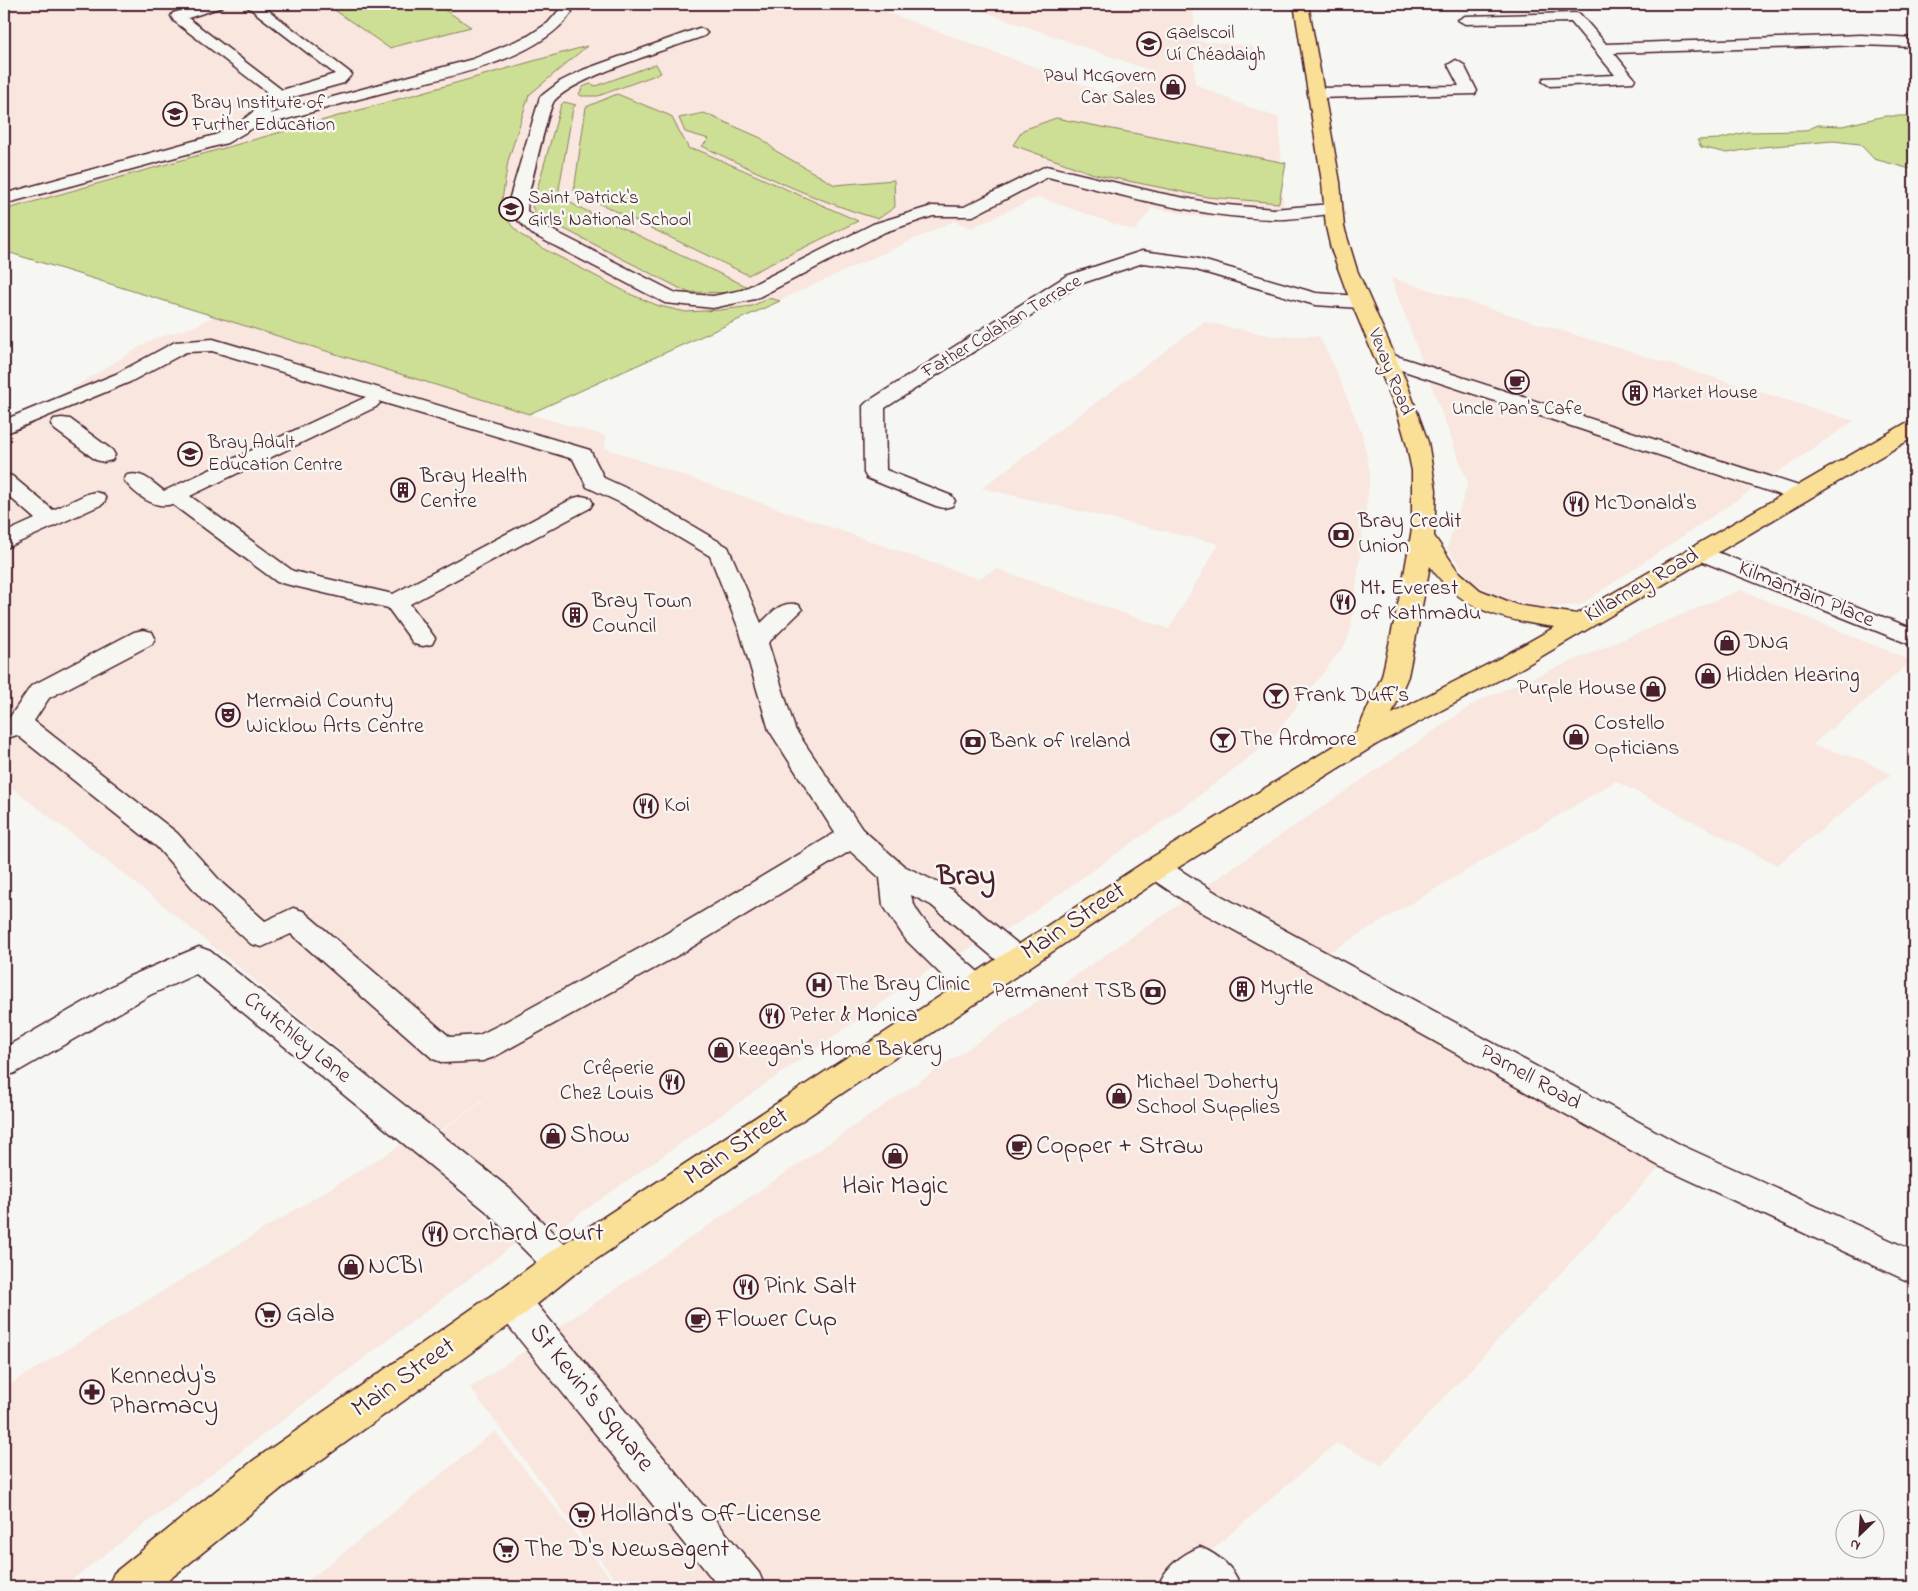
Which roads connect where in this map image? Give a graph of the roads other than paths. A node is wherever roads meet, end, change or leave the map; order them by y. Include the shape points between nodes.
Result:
1 (217, 4) edge
2 (251, 4) edge
3 (1301, 4) edge
4 (565, 12) dead end
5 (1465, 20) dead end
6 (699, 33) dead end
7 (1914, 43) edge
8 (1601, 49) junction
9 (1456, 65) dead end
10 (1550, 81) dead end
11 (1316, 93) junction
12 (272, 98) junction
13 (250, 124) junction
14 (4, 199) edge
15 (1330, 208) junction
16 (1360, 302) junction
17 (1387, 359) junction
18 (369, 402) dead end
19 (62, 424) dead end
20 (4, 428) edge
21 (1914, 428) edge
22 (104, 455) dead end
23 (135, 480) dead end
24 (4, 482) edge
25 (1800, 494) junction
26 (174, 495) junction
27 (95, 499) dead end
28 (944, 500) dead end
29 (582, 503) dead end
30 (50, 520) junction
31 (1422, 535) junction
32 (4, 542) edge
33 (1699, 552) junction
34 (396, 602) junction
35 (790, 610) dead end
36 (1580, 622) junction
37 (143, 638) dead end
38 (423, 638) dead end
39 (1914, 638) edge
40 (755, 641) junction
41 (11, 726) edge
42 (1368, 738) junction
43 (852, 836) junction
44 (1156, 868) junction
45 (894, 874) junction
46 (1017, 960) junction
47 (975, 988) junction
48 (4, 1064) edge
49 (561, 1264) junction
50 (1914, 1268) edge
51 (512, 1302) junction
52 (128, 1587) edge
53 (745, 1587) edge

1 - 12 street via 189,10 178,18 275,92
2 - 12 street via 344,74 338,80
3 - 11 main road, Vevay Road
4 - 13 street via 561,21 535,38 483,60
5 - 8 street via 1575,17
6 - 15 street via 589,73 546,100 519,197 518,212 538,230 672,299 713,302 748,296 879,228 932,211 967,212 1046,171 1220,209 1275,214
7 - 8 street via 1861,40
8 - 10 street via 1627,79
9 - 11 street via 1469,91
11 - 15 main road, Vevay Road via 1331,182
12 - 13 street
13 - 14 street via 220,139
15 - 16 main road, Vevay Road via 1335,234
16 - 17 main road, Vevay Road
16 - 28 street, Father Colahan Terrace via 1315,299 1195,264 1142,257 1073,280 874,406 874,472
17 - 25 street
17 - 31 main road, Vevay Road via 1407,410 1423,469 1426,504
18 - 26 street
19 - 22 street
20 - 40 street via 123,378 182,346 214,345 331,387 582,454 594,482 629,498 720,552
21 - 25 main road, Killarney Road
23 - 26 street via 162,500
24 - 30 street
25 - 33 main road, Killarney Road
26 - 34 street via 285,577
27 - 30 street
29 - 34 street
30 - 32 street
31 - 36 main road via 1451,578 1483,602 1516,612
31 - 42 main road, Vevay Road via 1393,683
33 - 36 main road, Killarney Road
33 - 39 street, Kilmantain Place
34 - 38 street
35 - 40 street
36 - 42 main road, Killarney Road via 1511,663
37 - 41 street via 40,692
40 - 43 street via 782,730
41 - 43 street via 42,741 167,840 213,892 262,936 292,919 444,1050 483,1048 514,1032 673,944
42 - 44 main road, Main Street
43 - 45 street
44 - 46 main road, Main Street
44 - 50 street, Parnell Road via 1208,902 1671,1156
45 - 46 street via 941,897
45 - 47 street via 898,905 917,932
46 - 47 main road, Main Street
47 - 49 main road, Main Street
48 - 49 street, Crutchley Lane via 140,986 200,959 498,1200
49 - 51 main road, Main Street
51 - 52 main road, Main Street via 268,1474
51 - 53 street, St Kevin's Square

